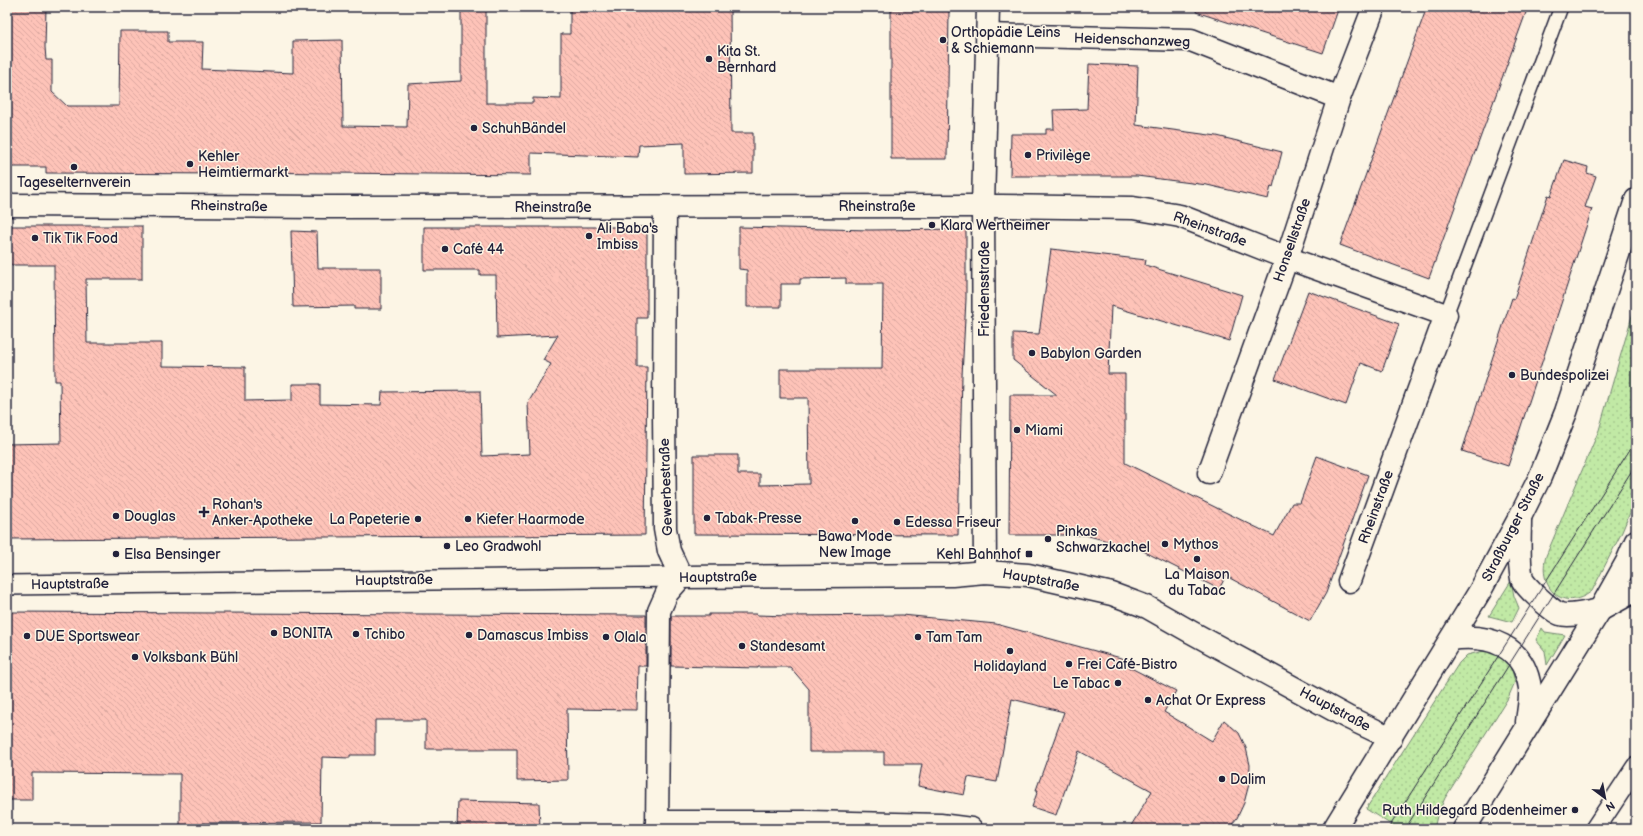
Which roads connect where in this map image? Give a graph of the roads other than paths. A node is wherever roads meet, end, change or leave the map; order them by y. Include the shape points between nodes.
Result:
1 (988, 7) edge
2 (1374, 7) edge
3 (1561, 7) edge
4 (987, 35) junction
5 (1339, 98) junction
6 (1636, 200) edge
7 (7, 205) edge
8 (984, 206) junction
9 (665, 207) junction
10 (1287, 258) junction
11 (1446, 314) junction
12 (1209, 473) dead end
13 (1520, 517) junction
14 (1636, 541) edge
15 (986, 572) junction
16 (681, 577) junction
17 (1349, 580) dead end
18 (7, 585) edge
19 (1636, 590) edge
20 (1600, 610) junction
21 (1451, 639) junction
22 (1527, 728) junction
23 (1390, 738) junction
24 (1636, 767) edge
25 (657, 826) edge
26 (971, 829) edge
27 (1334, 829) edge
28 (1464, 829) edge
29 (1596, 829) edge

1 - 4 street, Friedensstraße
2 - 5 street, Honsellstraße
3 - 11 lane
4 - 5 street, Heidenschanzweg via 1192,40
4 - 8 street, Friedensstraße
5 - 10 street, Honsellstraße
6 - 13 street, Straßburger Straße via 1566,412 1540,477
7 - 9 street, Rheinstraße
8 - 9 street, Rheinstraße
8 - 10 street, Rheinstraße via 1133,208 1180,216
8 - 15 street, Friedensstraße
9 - 16 street, Gewerbestraße via 665,529 669,551
10 - 11 street, Rheinstraße
10 - 12 street, Honsellstraße
11 - 17 street, Rheinstraße
13 - 20 street via 1519,552 1523,581 1536,596 1560,614 1582,614
13 - 21 street, Straßburger Straße
14 - 20 street
15 - 16 street, Hauptstraße via 952,575
15 - 23 street, Hauptstraße via 1028,575 1112,594 1147,607
16 - 18 street, Hauptstraße
16 - 25 street via 666,593 658,612
19 - 20 street
20 - 22 street
21 - 22 street via 1469,637 1488,640 1505,646 1516,655 1523,665 1530,689
21 - 23 street, Straßburger Straße
22 - 28 street
23 - 27 street, Straßburger Straße
24 - 29 street
25 - 26 street via 808,822 940,825

